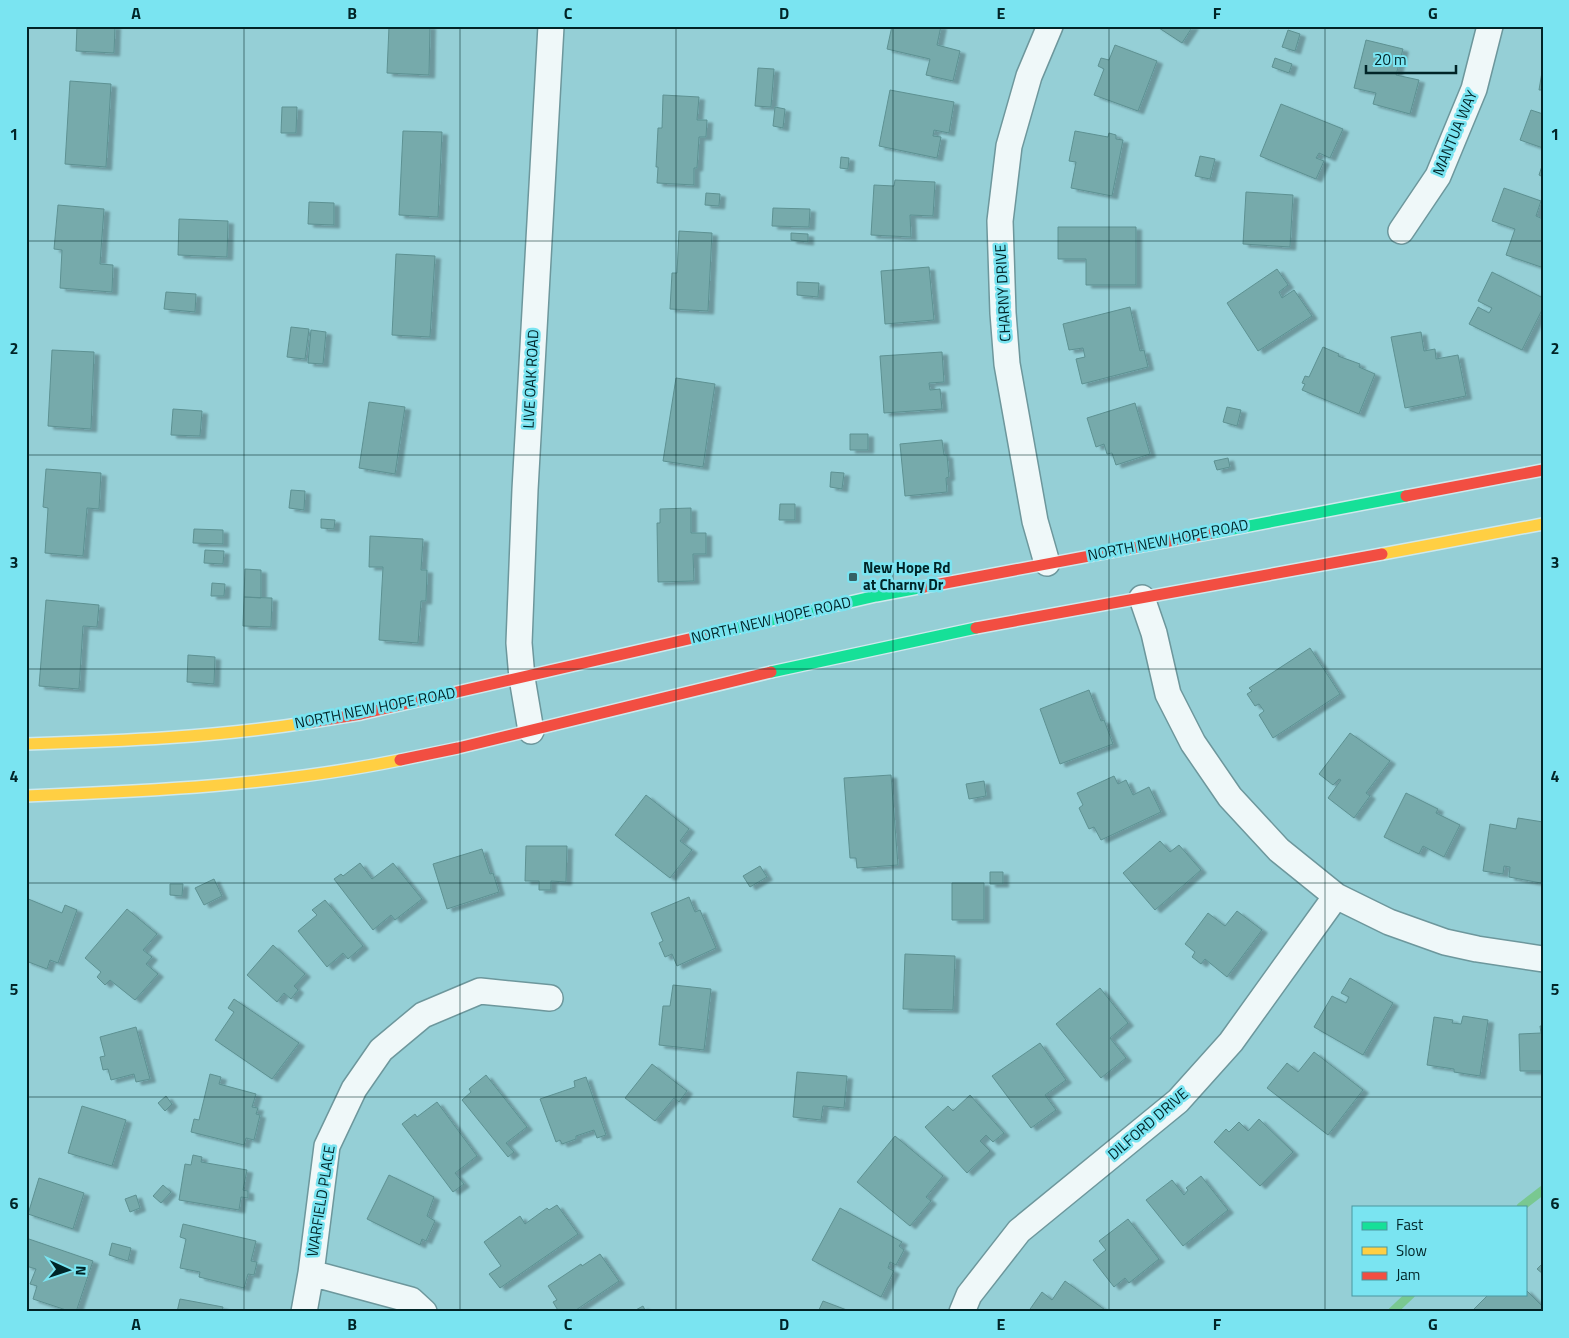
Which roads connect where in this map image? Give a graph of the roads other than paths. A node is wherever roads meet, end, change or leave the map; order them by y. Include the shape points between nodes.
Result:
1 (551, 26) edge
2 (1050, 26) edge
3 (1490, 26) edge
4 (1401, 231) dead end
5 (1543, 470) edge
6 (1543, 524) edge
7 (1047, 563) junction
8 (1142, 598) junction
9 (522, 678) junction
10 (531, 731) junction
11 (26, 744) edge
12 (26, 796) edge
13 (1336, 896) junction
14 (1543, 959) edge
15 (550, 998) dead end
16 (311, 1273) junction
17 (304, 1312) edge
18 (424, 1312) edge
19 (962, 1312) edge

1 - 9 street, LIVE OAK ROAD via 525,490 519,643
2 - 7 street, CHARNY DRIVE via 1029,76 1009,146 1000,221 1007,364 1035,521
3 - 4 street, MANTUA WAY via 1474,89 1438,176
5 - 7 main road, NORTH NEW HOPE ROAD
6 - 8 main road
7 - 9 main road, NORTH NEW HOPE ROAD via 876,596
8 - 10 main road via 978,628 767,673
8 - 13 street via 1168,694 1193,743 1236,803 1279,850
9 - 10 street, LIVE OAK ROAD
9 - 11 main road, NORTH NEW HOPE ROAD via 361,714 254,730 134,740
10 - 12 main road via 354,769 249,783
13 - 14 street via 1389,922 1445,942
13 - 19 street, DILFORD DRIVE via 1225,1050 1178,1101 1019,1231 969,1295
15 - 16 street, WARFIELD PLACE via 480,991 423,1016 380,1050 354,1089 327,1146
16 - 17 street, WARFIELD PLACE
16 - 18 street via 411,1300

